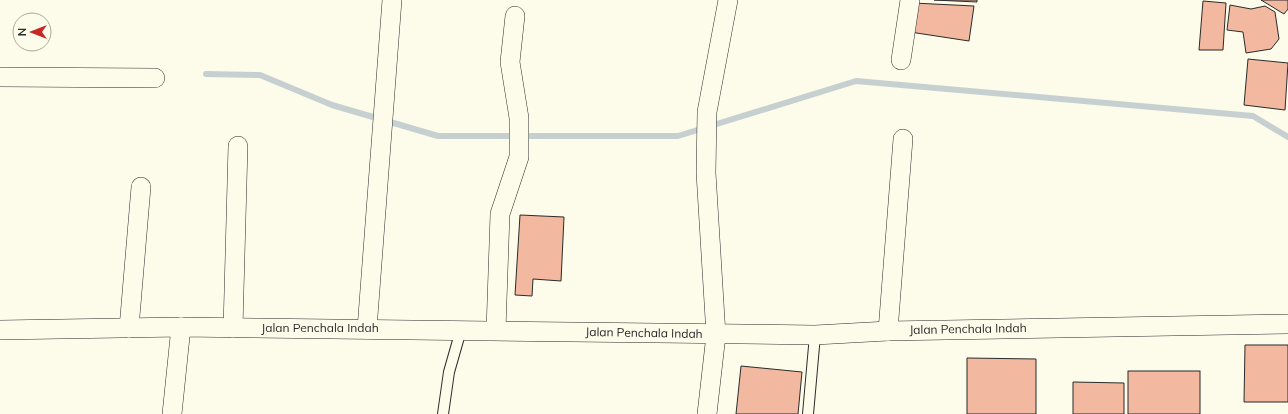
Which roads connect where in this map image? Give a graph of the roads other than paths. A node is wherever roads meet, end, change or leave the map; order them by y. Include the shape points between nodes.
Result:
1 (392, 0) edge
2 (728, 0) edge
3 (910, 0) edge
4 (516, 16) dead end
5 (901, 60) dead end
6 (0, 76) edge
7 (155, 78) dead end
8 (903, 139) dead end
9 (238, 146) dead end
10 (141, 187) dead end
11 (1288, 324) edge
12 (181, 327) junction
13 (129, 328) junction
14 (233, 328) junction
15 (367, 329) junction
16 (0, 330) edge
17 (461, 330) junction
18 (496, 330) junction
19 (888, 331) junction
20 (716, 335) junction
21 (815, 335) junction
22 (172, 414) edge
23 (443, 414) edge
24 (707, 414) edge
25 (808, 414) edge

1 - 15 street
2 - 20 street via 707,112 706,173
3 - 5 street
4 - 18 street via 510,62 519,118 519,157 500,214
6 - 7 street
8 - 19 street
9 - 14 street
10 - 13 street
11 - 19 street, Jalan Penchala Indah
12 - 13 street, Jalan Penchala Indah
12 - 14 street, Jalan Penchala Indah
12 - 22 street
13 - 16 street, Jalan Penchala Indah
14 - 15 street, Jalan Penchala Indah
15 - 17 street, Jalan Penchala Indah
17 - 18 street, Jalan Penchala Indah
17 - 23 lane via 449,372
18 - 20 street, Jalan Penchala Indah
19 - 21 street, Jalan Penchala Indah
20 - 21 street, Jalan Penchala Indah
20 - 24 street
21 - 25 lane

